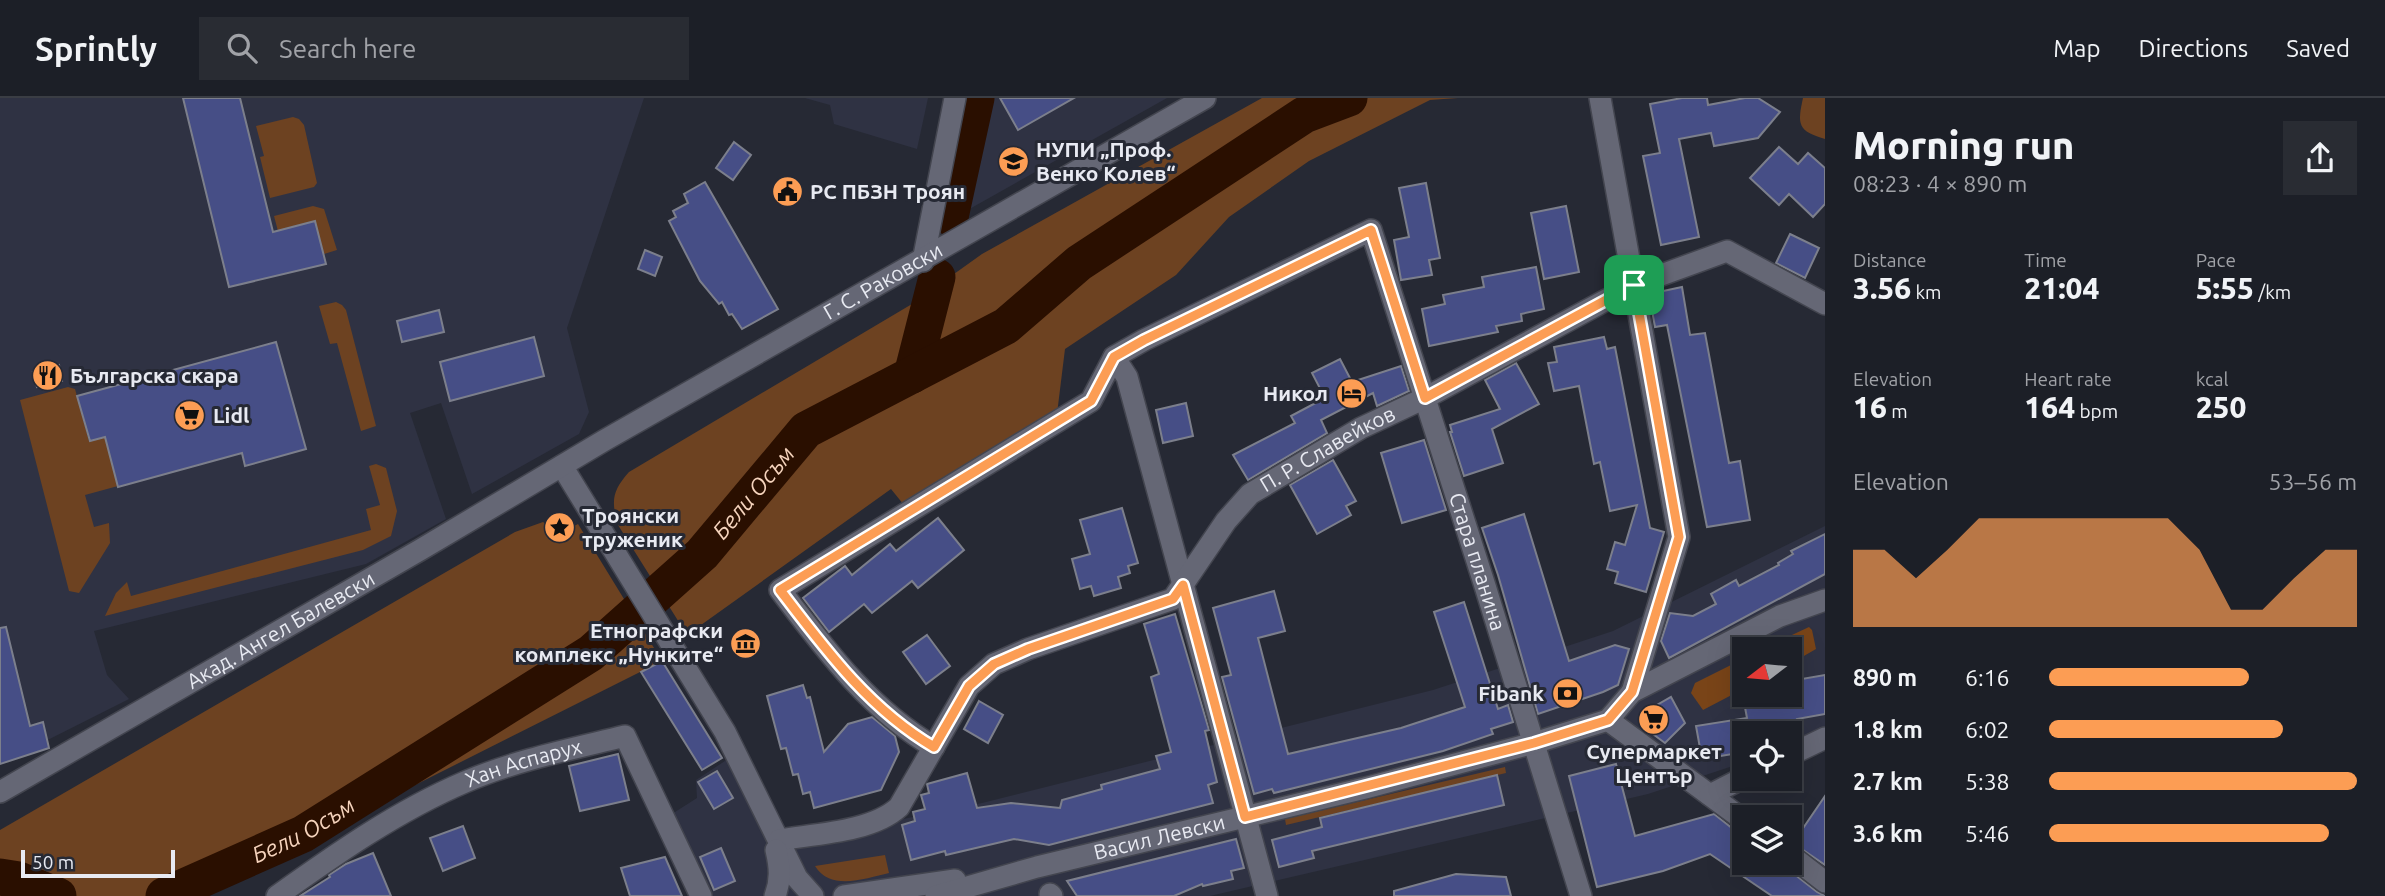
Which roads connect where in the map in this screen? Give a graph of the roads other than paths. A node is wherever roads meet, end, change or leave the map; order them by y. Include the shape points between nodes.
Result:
1 (955, 98) edge
2 (1205, 98) edge
3 (1600, 98) edge
4 (923, 261) junction
5 (1634, 285) junction
6 (1825, 304) edge
7 (1114, 357) junction
8 (1425, 398) junction
9 (562, 466) junction
10 (1183, 585) junction
11 (1825, 600) edge
12 (1632, 692) junction
13 (1608, 720) junction
14 (1825, 738) edge
15 (1534, 743) junction
16 (934, 747) junction
17 (1802, 749) edge
18 (1732, 783) edge
19 (0, 792) edge
20 (1710, 794) junction
21 (762, 805) junction
22 (1732, 811) edge
23 (1245, 817) junction
24 (779, 840) junction
25 (1802, 864) edge
26 (1037, 867) junction
27 (1825, 881) edge
28 (277, 896) edge
29 (701, 896) edge
30 (775, 896) edge
31 (799, 896) edge
32 (806, 896) edge
33 (813, 896) edge
34 (844, 896) edge
35 (936, 896) edge
36 (1267, 896) edge
37 (1580, 896) edge

1 - 4 street
2 - 4 street, Г. С. Раковски
3 - 5 street
4 - 9 street, Г. С. Раковски
5 - 6 street, П. Р. Славейков via 1727,251
5 - 8 street, П. Р. Славейков
5 - 12 street via 1679,537
7 - 8 street, Стара планина via 1371,230
7 - 10 street via 1127,377
7 - 16 street via 1091,401 780,590 848,676 907,731
8 - 10 street, П. Р. Славейков via 1361,428 1251,494 1226,521
8 - 15 street, Стара планина
9 - 19 street, Акад. Ангел Балевски
9 - 21 street via 725,732
10 - 16 street, П. Р. Славейков via 1173,599 994,664 969,686
10 - 23 street
11 - 12 street via 1780,616
12 - 13 street
13 - 15 street, Васил Левски
13 - 20 street
14 - 17 street
15 - 23 street, Васил Левски
15 - 37 street, Стара планина
16 - 24 street, П. Р. Славейков via 899,807 888,817 870,825
18 - 20 street
20 - 22 street
21 - 24 street
21 - 30 street via 780,870
23 - 26 street, Васил Левски
23 - 36 street
24 - 33 street via 797,878
25 - 27 street
26 - 34 street, Васил Левски
26 - 35 street, Васил Левски
28 - 29 street, Хан Аспарух via 397,816 464,782 625,736
31 - 32 street

